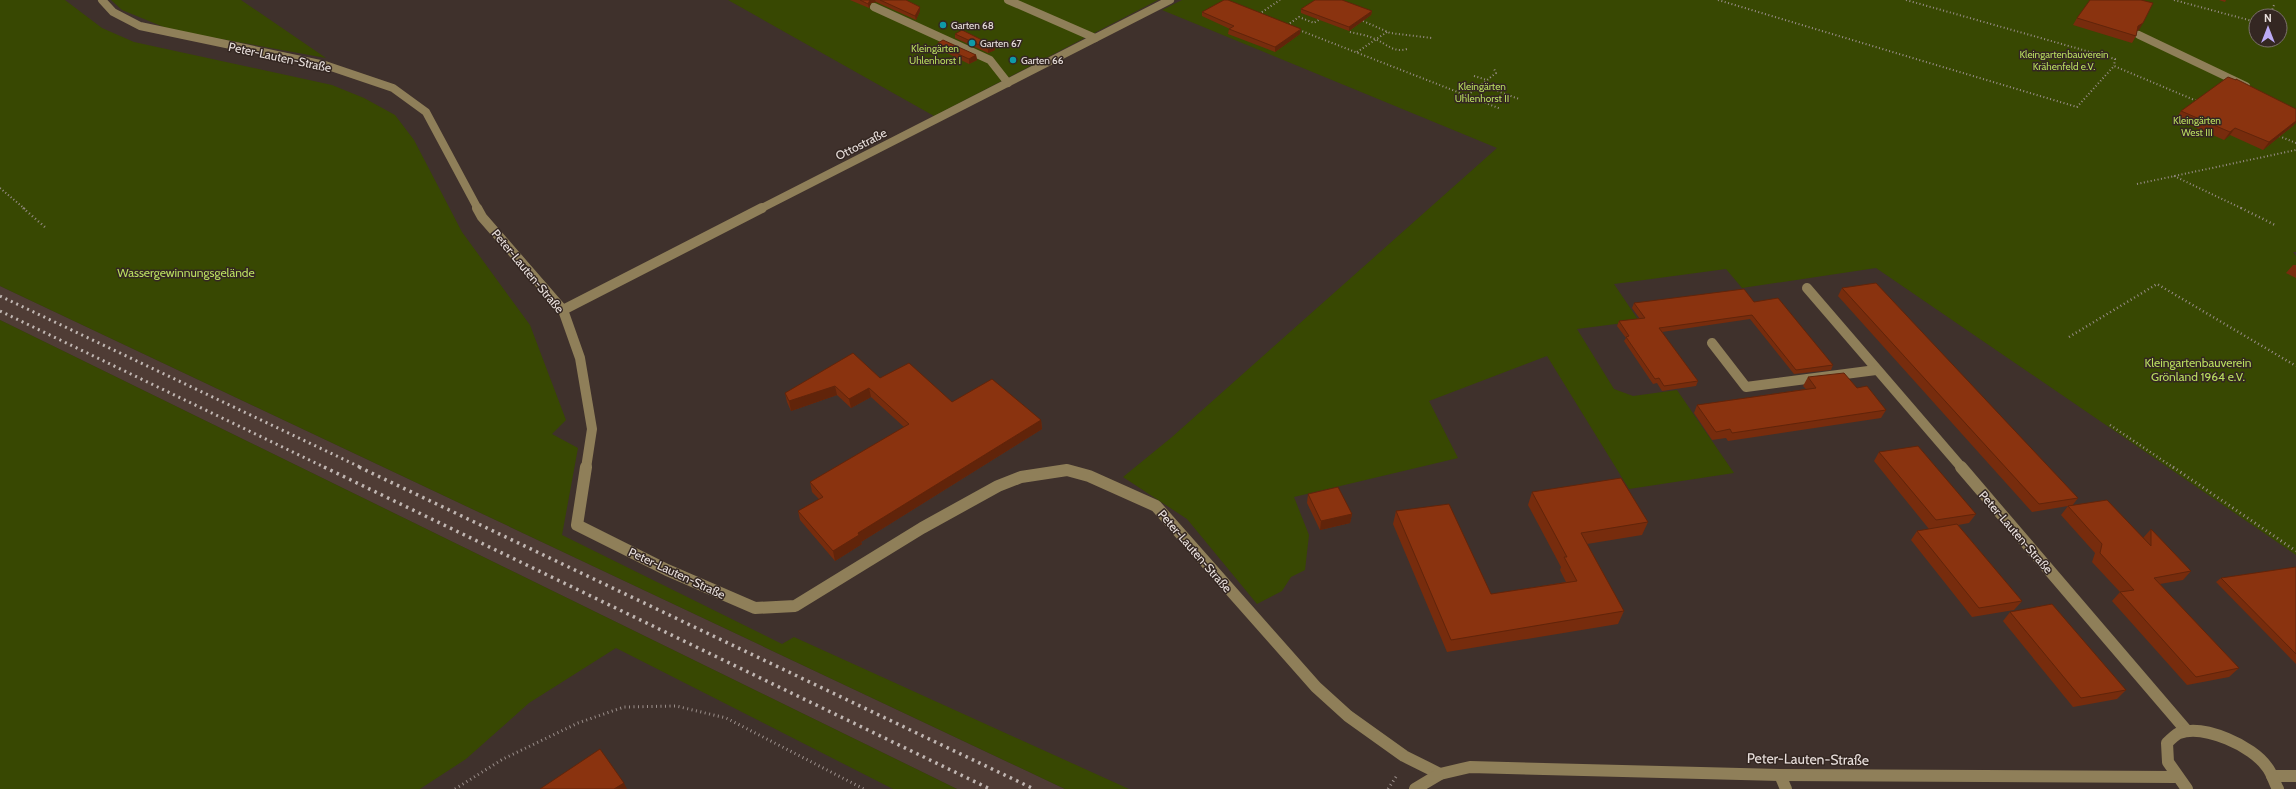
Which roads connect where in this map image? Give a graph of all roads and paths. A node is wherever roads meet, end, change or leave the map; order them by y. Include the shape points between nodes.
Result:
1 (102, 0) edge
2 (1008, 0) edge
3 (1170, 0) edge
4 (1280, 0) edge
5 (1718, 0) edge
6 (1906, 0) edge
7 (2174, 0) edge
8 (2274, 5) dead end
9 (874, 7) dead end
10 (2273, 8) edge
11 (1266, 16) edge
12 (1320, 19) edge
13 (2248, 20) edge
14 (1363, 21) edge
15 (1280, 22) edge
16 (1287, 25) junction
17 (1350, 32) edge
18 (1388, 32) junction
19 (2139, 35) edge
20 (1095, 38) junction
21 (1432, 38) dead end
22 (1376, 39) junction
23 (1407, 48) dead end
24 (1356, 52) junction
25 (2114, 66) junction
26 (1494, 69) dead end
27 (1474, 76) dead end
28 (1487, 80) junction
29 (1008, 83) junction
30 (1481, 85) junction
31 (2254, 89) edge
32 (1468, 96) junction
33 (1519, 99) dead end
34 (2204, 104) edge
35 (1501, 108) dead end
36 (2275, 134) edge
37 (2296, 143) edge
38 (2296, 150) edge
39 (2174, 176) junction
40 (2137, 184) dead end
41 (0, 188) edge
42 (2275, 225) dead end
43 (46, 228) dead end
44 (1807, 288) dead end
45 (563, 310) junction
46 (2070, 337) dead end
47 (1712, 343) dead end
48 (2296, 366) edge
49 (1876, 370) junction
50 (2110, 425) dead end
51 (2296, 551) edge
52 (2186, 730) junction
53 (1440, 774) junction
54 (1780, 775) junction
55 (2272, 776) junction
56 (2296, 776) edge
57 (2176, 777) junction
58 (455, 789) edge
59 (864, 789) edge
60 (1415, 789) edge
61 (1786, 789) edge
62 (2187, 789) edge
63 (2278, 789) edge

1 - 45 street, Peter-Lauten-Straße via 114,12 140,26 325,65 393,88 426,112 482,217
2 - 20 street
3 - 20 street, Ottostraße
4 - 11 path via 1259,14
5 - 25 path via 2077,106
6 - 25 path via 2115,59
7 - 13 path
8 - 10 path
9 - 29 street via 990,60
12 - 16 path via 1314,23 1298,17
14 - 18 path
15 - 16 path
16 - 24 path
17 - 22 path
18 - 21 path
18 - 22 path
19 - 31 street
20 - 29 street, Ottostraße
22 - 23 path via 1384,46 1400,51
22 - 24 path
24 - 32 path
25 - 34 path
26 - 28 path via 1496,73
27 - 28 path
28 - 30 path
29 - 45 street, Ottostraße
30 - 32 path
30 - 33 path
32 - 35 path
36 - 37 path
38 - 39 path
39 - 40 path
39 - 42 path
41 - 43 path
44 - 49 street, Peter-Lauten-Straße
45 - 53 street, Peter-Lauten-Straße via 580,358 592,429 577,525 667,570 755,608 795,606 922,528 998,486 1021,477 1067,470 1089,476 1156,506 1316,687 1348,716 1404,756
46 - 48 path via 2157,284
47 - 49 street via 1746,387
49 - 52 street, Peter-Lauten-Straße
50 - 51 path
52 - 55 street via 2205,730 2240,744 2255,756
52 - 57 street via 2177,732 2169,739 2166,750 2168,763
53 - 54 street, Peter-Lauten-Straße via 1470,767 1520,767
53 - 60 street, Peter-Lauten-Straße
54 - 57 street, Peter-Lauten-Straße
54 - 61 street
55 - 56 street
55 - 63 street
57 - 62 street
58 - 59 path via 503,759 578,723 624,707 676,706 726,718

